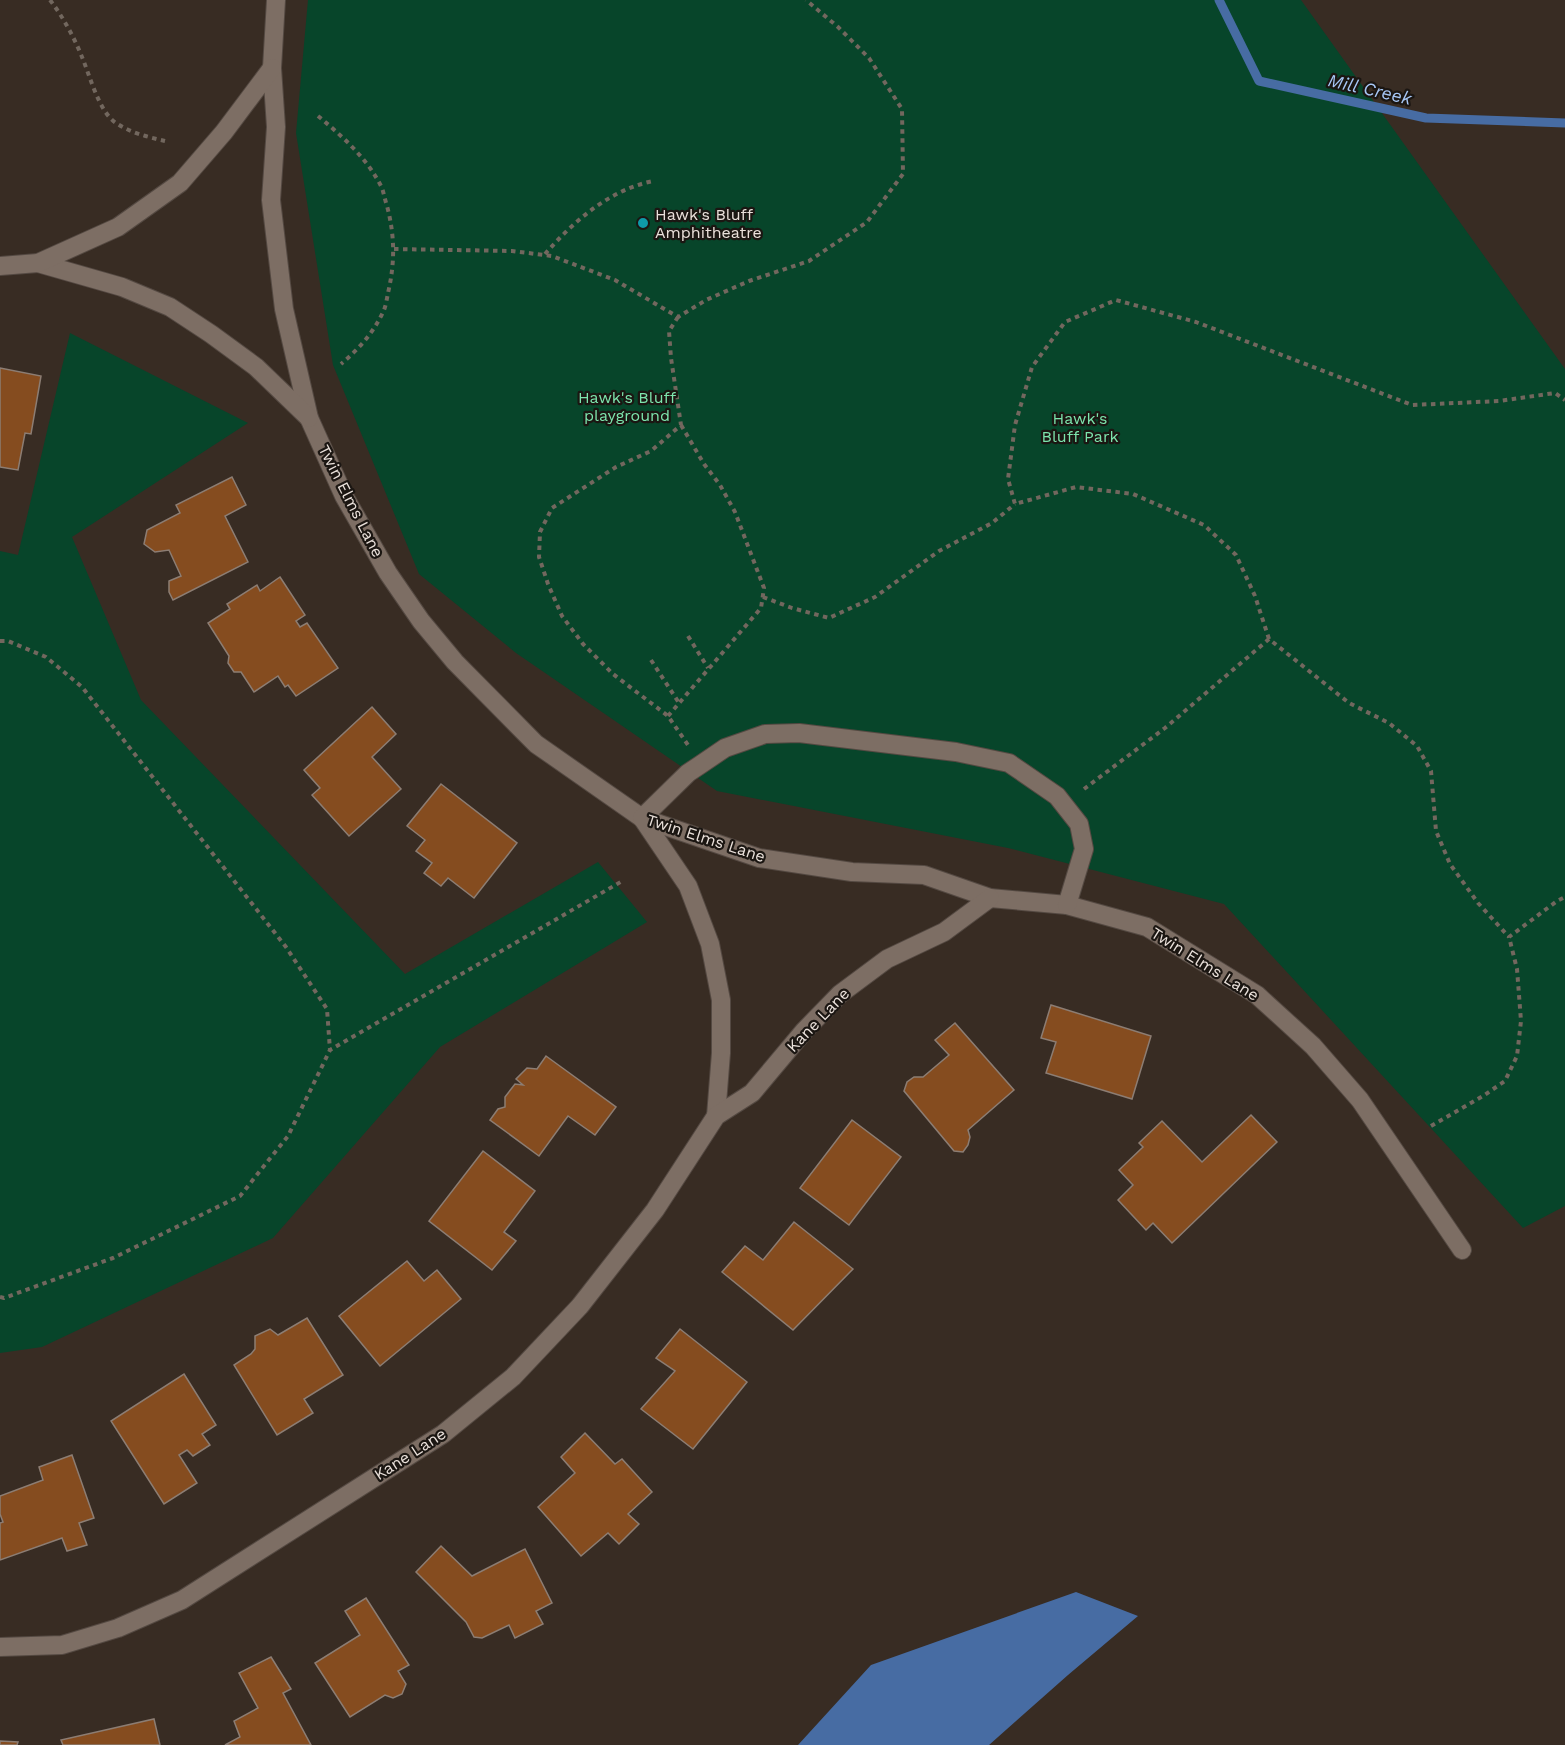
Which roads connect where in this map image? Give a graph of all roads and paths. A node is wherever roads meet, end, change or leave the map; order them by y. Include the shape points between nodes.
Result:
1 (50, 0) edge
2 (276, 0) edge
3 (806, 0) edge
4 (272, 68) junction
5 (318, 116) dead end
6 (165, 141) dead end
7 (653, 181) dead end
8 (394, 249) junction
9 (544, 255) junction
10 (38, 263) junction
11 (0, 266) edge
12 (678, 317) junction
13 (341, 364) dead end
14 (1565, 400) edge
15 (309, 418) junction
16 (681, 424) junction
17 (1015, 504) junction
18 (763, 597) junction
19 (688, 636) dead end
20 (1269, 639) junction
21 (0, 641) edge
22 (651, 660) dead end
23 (708, 668) junction
24 (680, 703) junction
25 (668, 716) junction
26 (700, 765) junction
27 (1063, 804) junction
28 (642, 818) junction
29 (624, 880) dead end
30 (1565, 897) edge
31 (990, 898) junction
32 (1067, 905) junction
33 (1509, 937) junction
34 (330, 1050) junction
35 (716, 1116) junction
36 (1431, 1126) dead end
37 (1462, 1250) dead end
38 (0, 1297) edge
39 (0, 1647) edge

1 - 6 path via 82,55 98,98 114,122
2 - 4 street, Twin Elms Lane
3 - 12 path via 870,58 902,109 903,174 867,222 809,261 749,281
4 - 10 street via 180,183 118,227
4 - 15 street, Twin Elms Lane via 276,127 271,200 284,309
5 - 8 path via 362,157 382,188
7 - 9 path via 635,185 586,213
8 - 9 path via 512,250
8 - 13 path via 384,309 369,337
9 - 12 path via 615,280
10 - 11 street
10 - 15 street via 122,287 170,307 256,367
12 - 16 path via 669,331
14 - 17 path via 1555,393 1499,401 1412,405 1196,322 1116,300 1065,322 1032,367 1015,425 1008,479
15 - 28 street, Twin Elms Lane via 344,496 421,621 536,744
16 - 18 path via 735,512 764,588
16 - 25 path via 651,451 616,467 552,508 540,532 539,557 562,616 613,674
17 - 18 path via 992,523 939,551 875,597 829,618
17 - 20 path via 1076,487 1133,494 1204,525 1236,555
18 - 23 path via 761,608
19 - 23 path
20 - 27 path via 1165,728
20 - 33 path via 1349,704 1389,723 1417,746 1431,771 1436,831 1450,864
21 - 34 path via 46,657 82,687 286,947 327,1009
22 - 24 path
23 - 24 path
24 - 25 path
25 - 26 path
26 - 27 street via 724,748 765,734 799,733 956,752 1009,763
26 - 28 street
27 - 32 street via 1079,824 1084,849
28 - 31 street, Twin Elms Lane via 759,858 852,872 924,875
28 - 35 street, Kane Lane via 688,886 710,944 721,1000
29 - 34 path
30 - 33 path
31 - 32 street, Twin Elms Lane
31 - 35 street, Kane Lane via 944,932 887,959 840,994 752,1093
32 - 37 street, Twin Elms Lane via 1147,927 1257,995 1313,1046 1360,1100
33 - 36 path via 1517,969 1521,1021 1517,1056 1506,1081
34 - 38 path via 288,1137 240,1196 113,1258
35 - 39 street, Kane Lane via 655,1210 580,1306 513,1377 442,1434 182,1600 118,1628 62,1645

